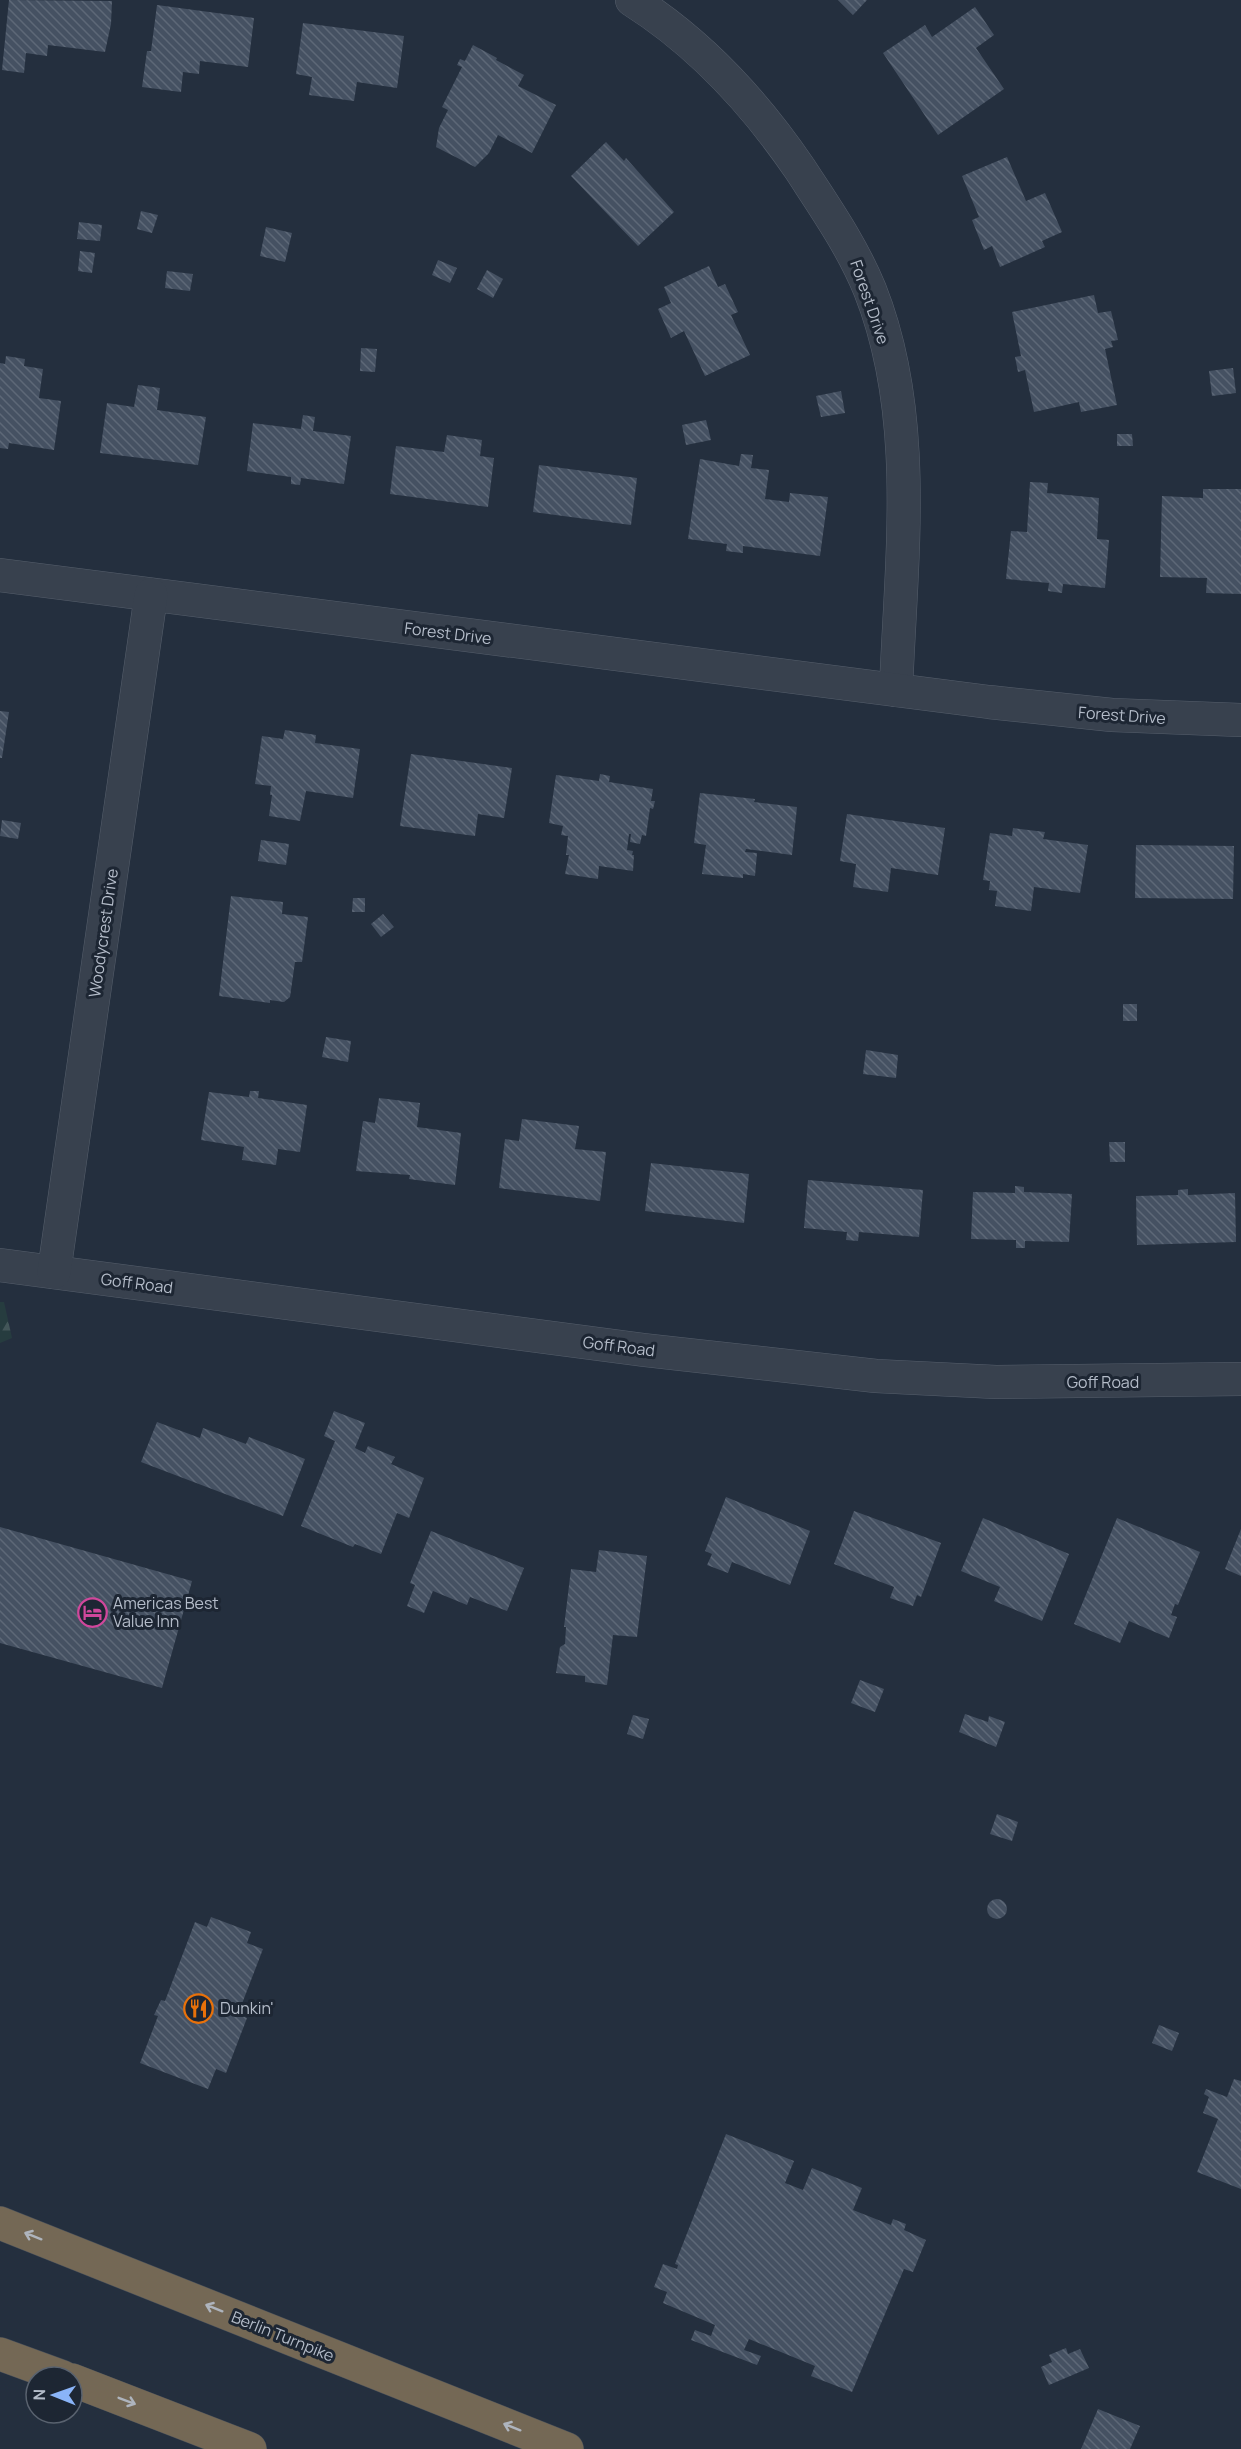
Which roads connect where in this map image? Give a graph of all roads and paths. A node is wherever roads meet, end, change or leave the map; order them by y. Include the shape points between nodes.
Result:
1 (632, 0) edge
2 (0, 575) edge
3 (151, 595) junction
4 (896, 690) junction
5 (1241, 720) edge
6 (0, 1265) edge
7 (54, 1272) junction
8 (1241, 1379) edge
9 (0, 2223) edge
10 (0, 2354) edge
11 (30, 2365) edge
12 (84, 2385) edge
13 (250, 2449) edge
14 (567, 2449) edge

1 - 4 street, Forest Drive via 692,45 758,113 841,231 871,293 895,386 902,443
2 - 3 street, Forest Drive
3 - 4 street, Forest Drive
3 - 7 street, Woodycrest Drive
4 - 5 street, Forest Drive via 1112,715
6 - 7 street, Goff Road
7 - 8 street, Goff Road via 644,1350 876,1376 996,1382
14 -> 9 highway, Berlin Turnpike
10 - 11 highway
12 -> 13 highway

